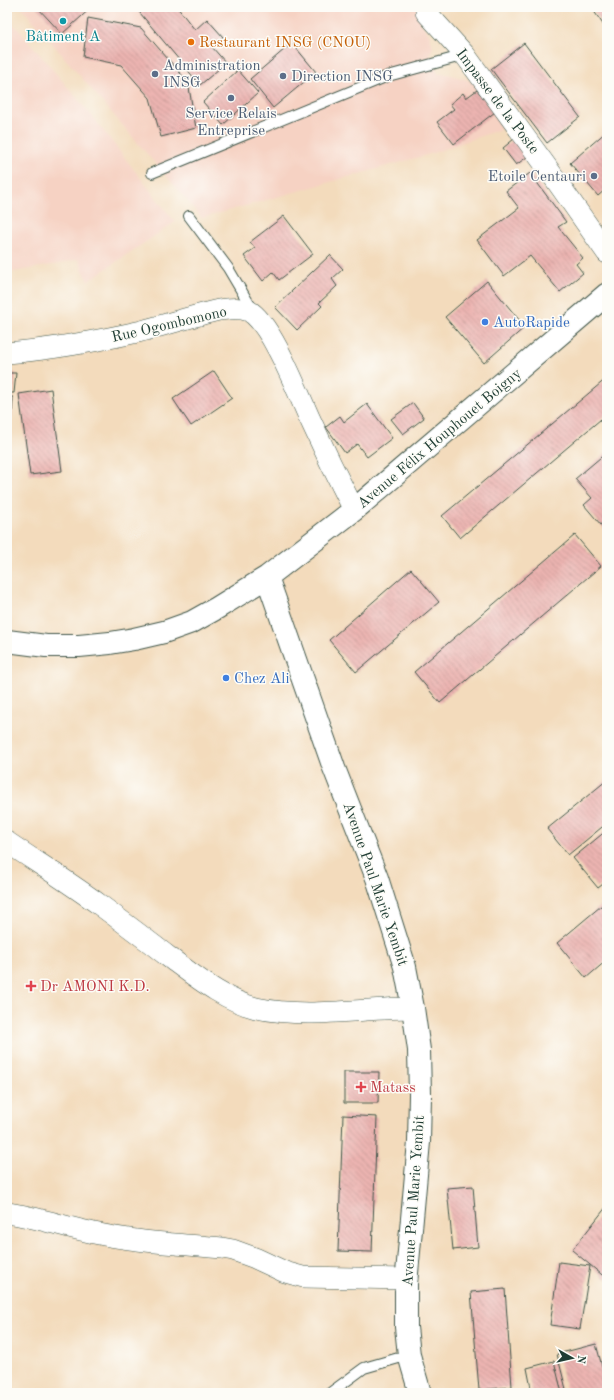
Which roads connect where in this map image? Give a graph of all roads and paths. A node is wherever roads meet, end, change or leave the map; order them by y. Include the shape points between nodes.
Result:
1 (426, 12) dead end
2 (465, 55) junction
3 (152, 173) dead end
4 (189, 216) dead end
5 (607, 253) edge
6 (607, 294) edge
7 (259, 320) junction
8 (7, 353) edge
9 (354, 510) junction
10 (267, 577) junction
11 (7, 641) edge
12 (7, 842) edge
13 (413, 1008) junction
14 (7, 1213) edge
15 (407, 1279) junction
16 (409, 1355) junction
17 (330, 1393) edge
18 (420, 1393) edge

1 - 2 street, Impasse de la Poste
2 - 3 lane via 388,76
2 - 5 street, Impasse de la Poste
4 - 7 lane via 238,282
6 - 9 main road, Avenue Félix Houphouet Boigny
7 - 8 street, Rue Ogombomono via 250,312 231,308 105,339
7 - 9 street, Rue Ogombomono via 280,352
9 - 10 main road, Avenue Félix Houphouet Boigny
10 - 11 main road, Avenue Félix Houphouet Boigny via 192,622 164,632 134,639 79,646 46,646
10 - 13 main road, Avenue Paul Marie Yembit via 334,768 377,878 406,966
12 - 13 street via 85,894 202,981 229,998 279,1012
13 - 15 main road, Avenue Paul Marie Yembit via 419,1050 419,1142
14 - 15 street via 101,1235 233,1250 303,1277
15 - 16 main road, Avenue Paul Marie Yembit via 406,1327
16 - 17 lane via 364,1368
16 - 18 main road, Avenue Paul Marie Yembit

